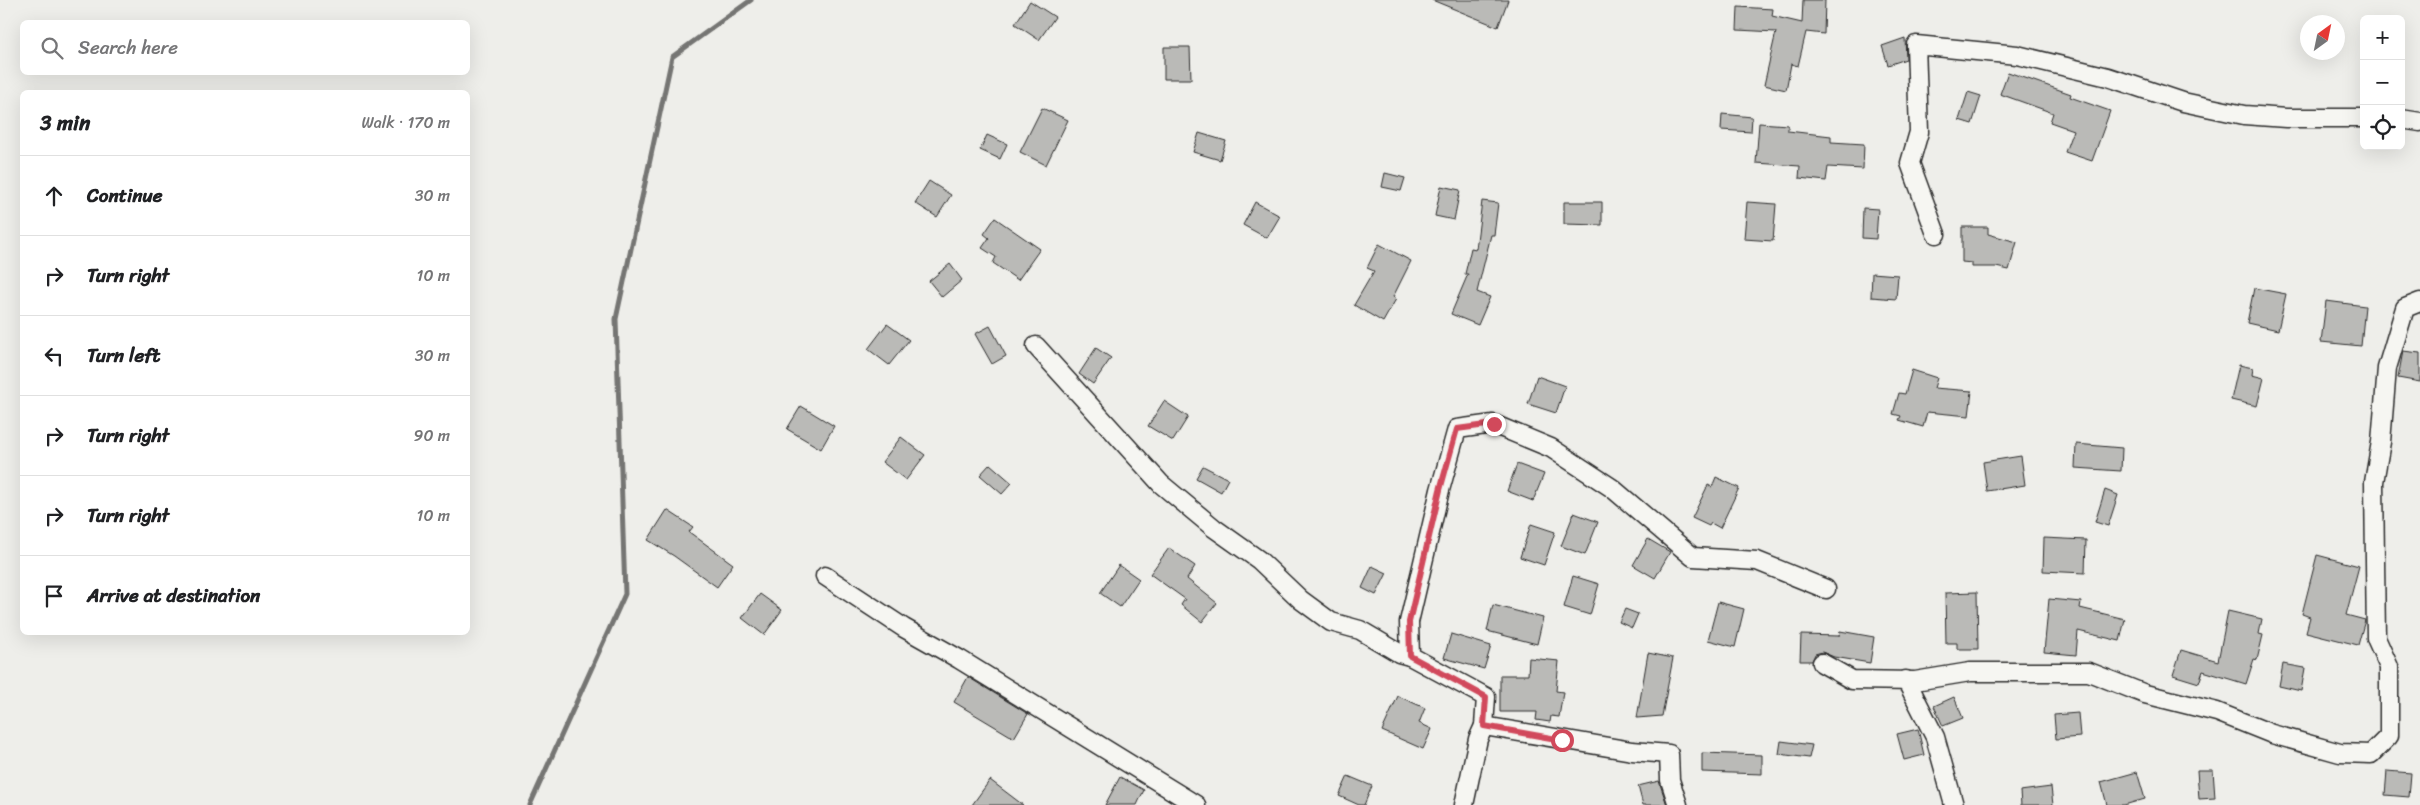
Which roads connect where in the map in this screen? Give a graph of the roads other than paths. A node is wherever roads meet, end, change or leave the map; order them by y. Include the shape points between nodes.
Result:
1 (2360, 118) edge
2 (2405, 120) edge
3 (2420, 122) edge
4 (1936, 234) dead end
5 (2420, 302) edge
6 (1036, 346) dead end
7 (825, 576) dead end
8 (1826, 589) dead end
9 (1410, 656) junction
10 (1822, 664) dead end
11 (1906, 680) junction
12 (1484, 726) junction
13 (1196, 805) edge
14 (1464, 805) edge
15 (1678, 805) edge
16 (1954, 805) edge

1 - 4 street via 2244,115 2183,102 2108,77 2017,55 1916,45 1919,132 1910,163
2 - 3 street
5 - 11 street via 2405,308 2387,368 2374,482 2376,638 2388,667 2389,736 2372,754 2340,753 2272,734 2216,712 2145,694 2089,672 1970,672
6 - 9 street via 1161,484 1214,528 1259,560 1301,600 1331,622 1360,630
7 - 13 street via 904,628
8 - 9 street via 1757,561 1692,557 1612,488 1551,448 1494,424 1457,429 1409,622
9 - 12 street via 1486,697
10 - 11 street via 1852,680
11 - 16 street via 1935,737
12 - 14 street via 1478,738
12 - 15 street via 1632,751 1669,754 1670,780

